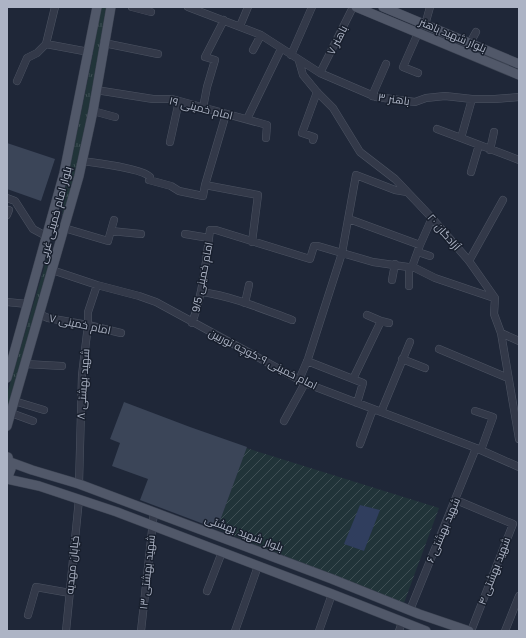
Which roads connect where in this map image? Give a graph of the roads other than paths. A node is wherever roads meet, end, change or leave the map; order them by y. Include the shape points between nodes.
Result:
1 (55, 7) edge
2 (97, 7) edge
3 (111, 7) edge
4 (132, 7) edge
5 (188, 7) edge
6 (248, 7) edge
7 (312, 7) edge
8 (354, 7) edge
9 (383, 7) edge
10 (430, 7) edge
11 (151, 12) dead end
12 (224, 20) junction
13 (425, 25) junction
14 (240, 26) junction
15 (476, 32) dead end
16 (419, 34) junction
17 (261, 35) junction
18 (104, 43) junction
19 (470, 43) junction
20 (46, 44) junction
21 (281, 49) junction
22 (253, 50) dead end
23 (89, 52) junction
24 (158, 54) dead end
25 (291, 55) junction
26 (299, 61) junction
27 (386, 64) dead end
28 (519, 64) edge
29 (320, 73) junction
30 (418, 73) dead end
31 (519, 75) edge
32 (17, 81) dead end
33 (96, 90) junction
34 (317, 92) junction
35 (372, 96) junction
36 (519, 97) edge
37 (472, 99) junction
38 (179, 101) junction
39 (203, 108) junction
40 (93, 111) junction
41 (226, 114) junction
42 (115, 117) dead end
43 (247, 119) junction
44 (437, 129) dead end
45 (494, 132) dead end
46 (266, 138) dead end
47 (461, 138) junction
48 (313, 140) dead end
49 (170, 142) dead end
50 (478, 145) junction
51 (490, 150) junction
52 (519, 160) edge
53 (82, 161) junction
54 (471, 172) dead end
55 (205, 185) junction
56 (407, 192) junction
57 (7, 198) edge
58 (503, 200) dead end
59 (349, 218) junction
60 (432, 218) junction
61 (114, 220) dead end
62 (64, 228) junction
63 (111, 231) junction
64 (141, 234) dead end
65 (185, 234) dead end
66 (210, 234) junction
67 (46, 236) junction
68 (61, 239) junction
69 (252, 242) junction
70 (419, 248) junction
71 (342, 252) junction
72 (430, 256) dead end
73 (470, 261) junction
74 (395, 264) junction
75 (410, 267) junction
76 (52, 270) junction
77 (392, 280) dead end
78 (96, 285) junction
79 (249, 285) dead end
80 (409, 286) dead end
81 (201, 292) junction
82 (495, 298) junction
83 (7, 302) edge
84 (156, 302) junction
85 (245, 303) junction
86 (27, 304) junction
87 (39, 314) junction
88 (367, 314) dead end
89 (292, 320) dead end
90 (381, 320) junction
91 (192, 323) junction
92 (389, 323) dead end
93 (88, 325) junction
94 (121, 333) dead end
95 (501, 334) junction
96 (519, 341) edge
97 (410, 342) dead end
98 (439, 349) dead end
99 (260, 359) junction
100 (402, 359) junction
101 (307, 361) junction
102 (25, 364) junction
103 (62, 366) dead end
104 (425, 368) dead end
105 (7, 378) edge
106 (508, 378) junction
107 (353, 379) junction
108 (302, 382) junction
109 (14, 401) junction
110 (516, 401) edge
111 (357, 403) junction
112 (373, 409) junction
113 (44, 410) dead end
114 (475, 411) dead end
115 (381, 412) junction
116 (11, 413) junction
117 (33, 421) dead end
118 (284, 421) dead end
119 (7, 426) edge
120 (519, 439) edge
121 (360, 444) dead end
122 (479, 449) junction
123 (8, 459) edge
124 (519, 467) edge
125 (7, 479) edge
126 (79, 484) junction
127 (79, 499) junction
128 (456, 500) junction
129 (154, 512) junction
130 (152, 526) junction
131 (222, 552) junction
132 (258, 566) junction
133 (207, 591) dead end
134 (70, 593) junction
135 (332, 594) junction
136 (519, 596) edge
137 (410, 610) junction
138 (28, 615) dead end
139 (401, 627) edge
140 (66, 631) edge
141 (141, 631) edge
142 (235, 631) edge
143 (319, 631) edge
144 (426, 631) edge
145 (470, 631) edge
146 (506, 631) edge

1 - 20 street
2 - 23 main road, بلوار امام خمینی غربی
3 - 18 main road, بلوار امام خمینی غربی
4 - 11 street
5 - 12 street, باهنر ۳
6 - 14 street
7 - 25 street
8 - 16 main road, بلوار شهید باهنر
8 - 29 street, باهنر ۷
9 - 13 main road, بلوار شهید باهنر
10 - 13 street
12 - 14 street, باهنر ۳
12 - 39 street via 205,56 215,60
13 - 16 main road
13 - 19 main road, بلوار شهید باهنر
14 - 17 street, باهنر ۳
15 - 19 street
16 - 30 street via 403,67
16 - 31 main road, بلوار شهید باهنر
17 - 21 street, باهنر ۳
17 - 22 street
18 - 24 street
18 - 33 main road, بلوار امام خمینی غربی
19 - 28 main road, بلوار شهید باهنر
20 - 23 street
20 - 32 street via 27,58
21 - 25 street, باهنر ۳
21 - 43 street
23 - 67 main road, بلوار امام خمینی غربی via 64,173
25 - 26 street, باهنر ۳
26 - 29 street, باهنر ۳
26 - 34 street, آزادگان ۲۰ via 303,75
27 - 35 street
29 - 35 street, باهنر ۳
33 - 38 street, امام خمینی ۱۹
33 - 40 main road, بلوار امام خمینی غربی
34 - 48 street via 302,133 314,137
34 - 56 street, آزادگان ۲۰ via 333,108 360,152 395,179
35 - 37 street, باهنر ۳ via 416,102 445,96
36 - 37 street, باهنر ۳
37 - 47 street
38 - 39 street, امام خمینی ۱۹
38 - 49 street
39 - 41 street, امام خمینی ۱۹
40 - 42 street
40 - 53 main road, بلوار امام خمینی غربی
41 - 43 street, امام خمینی ۱۹
41 - 55 street
43 - 46 street, امام خمینی ۱۹ via 267,125
44 - 47 street
45 - 51 street
47 - 50 street
50 - 51 street
50 - 54 street
51 - 52 street
53 - 55 street via 142,172 150,176 149,180 179,191 203,196
53 - 62 main road, بلوار امام خمینی غربی
55 - 69 street via 258,195
56 - 59 street via 356,176
56 - 60 street, آزادگان ۲۰
57 - 67 street via 15,201 33,230
58 - 73 street
59 - 70 street
59 - 71 street
60 - 70 street
60 - 73 street, آزادگان ۲۰
61 - 63 street
62 - 63 street via 108,241
62 - 68 main road, بلوار امام خمینی غربی
63 - 64 street
65 - 66 street
66 - 69 street via 216,230
66 - 81 street, امام خمینی 9/5
67 - 68 main road
67 - 86 main road, بلوار امام خمینی غربی
68 - 76 main road, بلوار امام خمینی غربی
69 - 71 street via 310,259 314,246
70 - 72 street
70 - 75 street
71 - 74 street via 373,262
71 - 101 street
73 - 82 street, آزادگان ۲۰
74 - 75 street
74 - 77 street
75 - 80 street
75 - 82 street via 434,278
76 - 78 street, امام خمینی ۹-کوچه توربین
76 - 87 main road, بلوار امام خمینی غربی
78 - 84 street, امام خمینی ۹-کوچه توربین
78 - 93 street, شهید بهشتی ۸ via 88,312
79 - 85 street
81 - 85 street
81 - 91 street, امام خمینی 9/5
82 - 95 street via 494,314
83 - 86 street
84 - 91 street, امام خمینی ۹-کوچه توربین
84 - 99 street via 154,299
85 - 89 street
86 - 105 main road, بلوار امام خمینی غربی
87 - 93 street, امام خمینی ۷
87 - 102 main road, بلوار امام خمینی غربی
88 - 90 street
90 - 92 street
90 - 107 street
91 - 99 street, امام خمینی ۹-کوچه توربین
93 - 94 street, امام خمینی ۷
93 - 126 street, شهید بهشتی ۸ via 82,375
95 - 96 street
95 - 106 street
97 - 100 street
98 - 106 street
99 - 108 street, امام خمینی ۹-کوچه توربین
100 - 104 street
100 - 115 street
101 - 107 street
101 - 108 street
102 - 103 street
102 - 109 main road, بلوار امام خمینی غربی
106 - 110 street
107 - 111 street via 363,383
108 - 111 street, امام خمینی ۹-کوچه توربین
108 - 118 street
109 - 113 street
109 - 116 main road, بلوار امام خمینی غربی
110 - 120 street
111 - 112 street, امام خمینی ۹-کوچه توربین
112 - 115 street, امام خمینی ۹-کوچه توربین
112 - 121 street
114 - 122 street, شهید بهشتی ۶ via 493,417
115 - 122 street, امام خمینی ۹-کوچه توربین
116 - 117 street
116 - 119 main road, بلوار امام خمینی غربی
122 - 124 street, امام خمینی ۹-کوچه توربین
122 - 128 street, شهید بهشتی ۶
123 - 125 main road via 11,469
123 - 126 main road, بلوار شهید بهشتی via 32,470
125 - 127 main road
126 - 129 main road, بلوار شهید بهشتی
127 - 130 main road
127 - 134 street, خیابان مهدیه
128 - 137 street, شهید بهشتی ۶
128 - 145 street, شهید بهشتی ۴ via 513,524
129 - 130 street, شهید بهشتی ۱۳
129 - 137 main road, بلوار شهید بهشتی
130 - 131 main road
130 - 141 street, شهید بهشتی ۱۳
131 - 132 main road
131 - 133 street
132 - 135 main road
132 - 142 street
134 - 138 street via 36,587
134 - 140 street, خیابان مهدیه
135 - 139 main road
135 - 143 street
136 - 146 street
137 - 139 main road
137 - 145 main road, بلوار شهید بهشتی
139 - 144 main road

